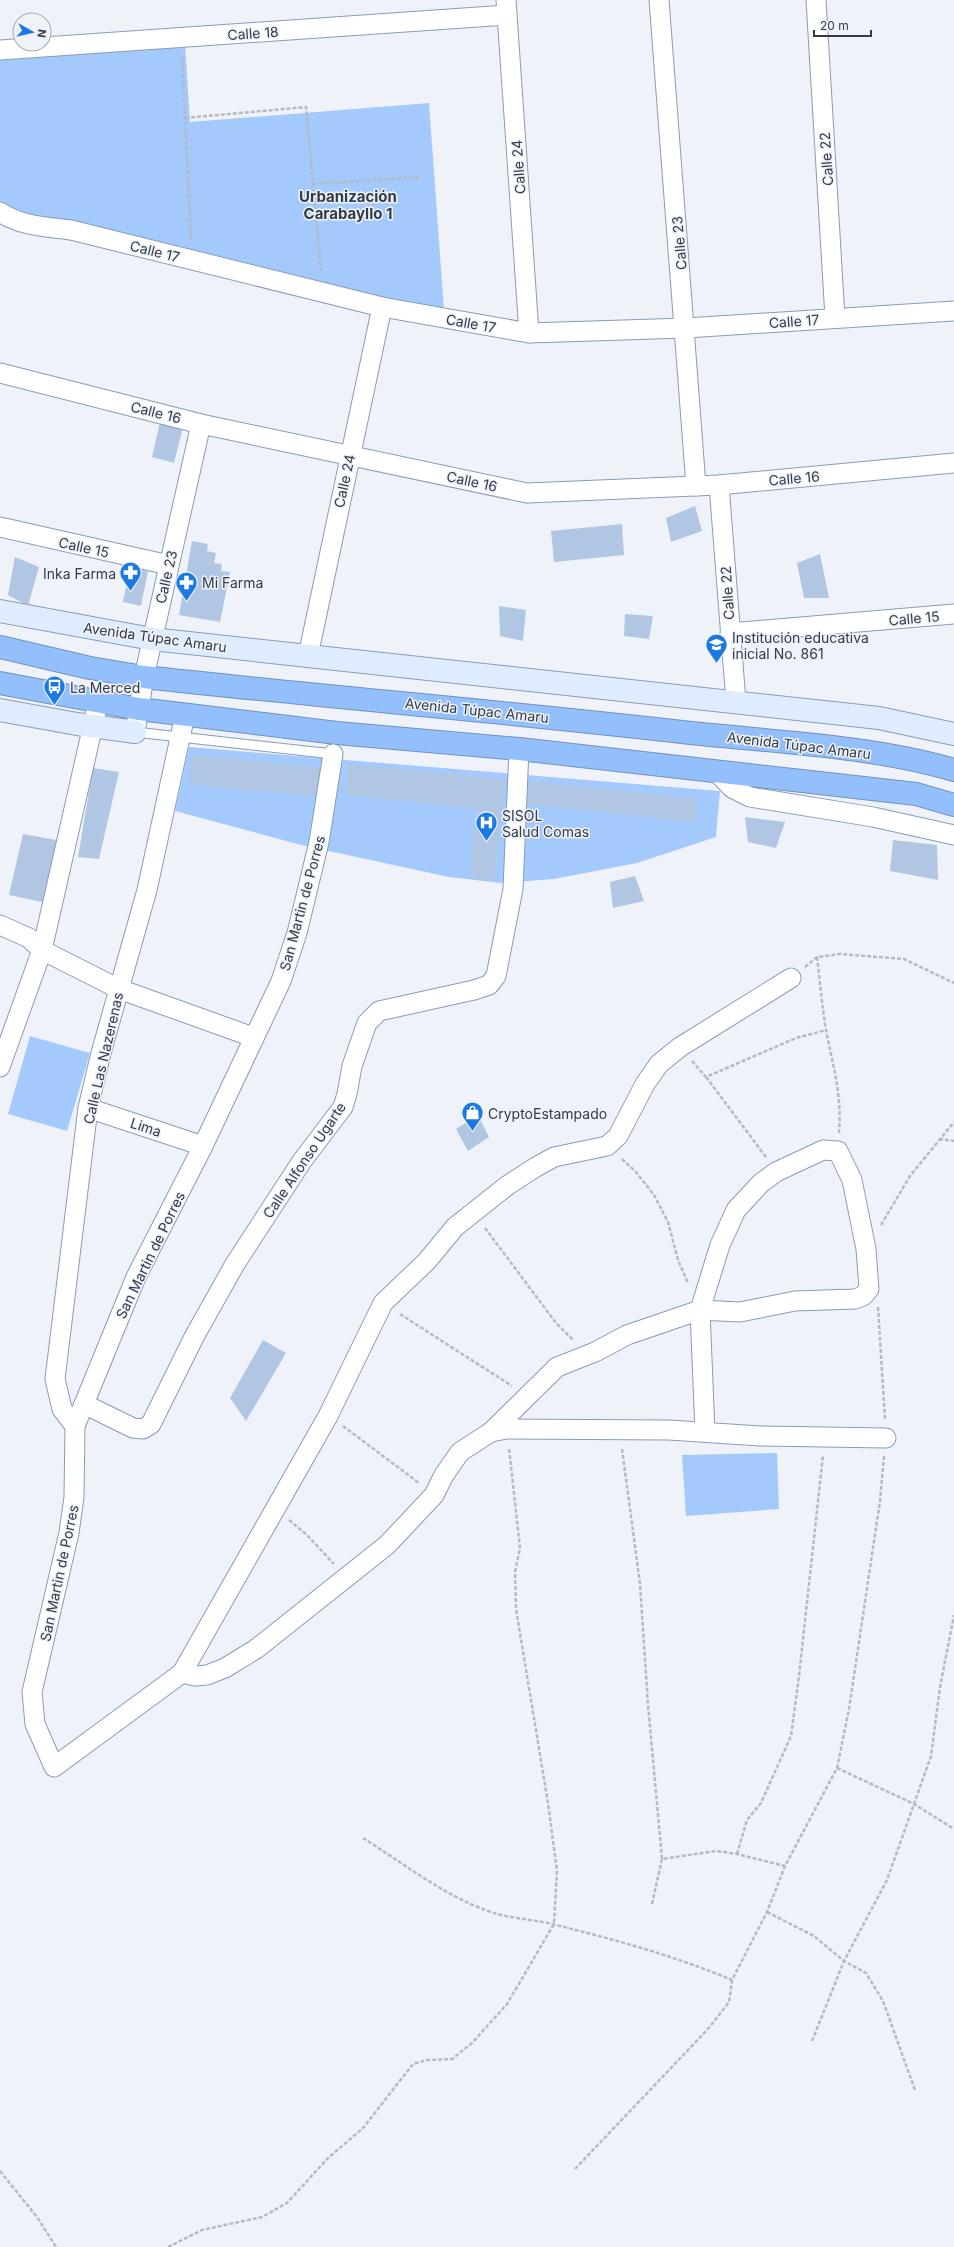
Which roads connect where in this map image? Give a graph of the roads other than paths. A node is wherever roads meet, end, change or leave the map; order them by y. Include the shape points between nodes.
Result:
1 (659, 0) edge
2 (816, 0) edge
3 (506, 8) edge
4 (0, 50) edge
5 (0, 212) edge
6 (382, 307) junction
7 (954, 311) edge
8 (835, 318) junction
9 (686, 328) junction
10 (529, 333) junction
11 (0, 374) edge
12 (201, 424) junction
13 (350, 455) junction
14 (954, 463) edge
15 (719, 485) junction
16 (696, 486) junction
17 (0, 527) edge
18 (169, 565) junction
19 (0, 611) edge
20 (954, 614) edge
21 (730, 633) junction
22 (152, 639) junction
23 (0, 647) edge
24 (308, 656) junction
25 (144, 676) junction
26 (0, 683) edge
27 (736, 702) junction
28 (98, 703) junction
29 (139, 709) junction
30 (0, 710) edge
31 (185, 715) junction
32 (92, 726) junction
33 (135, 732) junction
34 (954, 734) edge
35 (179, 737) junction
36 (519, 749) junction
37 (333, 754) joint
38 (954, 770) edge
39 (716, 771) junction
40 (954, 805) edge
41 (954, 835) edge
42 (0, 925) edge
43 (42, 950) junction
44 (790, 978) road end
45 (119, 989) junction
46 (253, 1037) junction
47 (0, 1067) edge
48 (88, 1108) junction
49 (203, 1146) junction
50 (700, 1310) junction
51 (84, 1404) junction
52 (74, 1426) junction
53 (499, 1431) junction
54 (705, 1432) junction
55 (886, 1438) road end
56 (182, 1673) junction

1 - 9 street, Calle 23
2 - 8 street, Calle 22
3 - 4 street, Calle 18 via 182,38
3 - 10 street, Calle 24
5 - 6 street, Calle 17 via 31,224 71,230
6 - 10 street, Calle 17
6 - 13 street, Calle 24
7 - 8 street, Calle 17
8 - 9 street, Calle 17
9 - 10 street, Calle 17
9 - 16 street, Calle 23
11 - 12 street, Calle 16
12 - 13 street, Calle 16
12 - 18 street, Calle 23
13 - 16 street, Calle 16 via 527,493
13 - 24 street, Calle 24
14 - 15 street, Calle 16
15 - 16 street, Calle 16
15 - 21 street, Calle 22
17 - 18 street, Calle 15
18 - 22 street, Calle 23
19 - 22 main road, Avenida Túpac Amaru
20 - 21 street, Calle 15
21 - 27 street, Calle 22
22 - 24 main road, Avenida Túpac Amaru
22 - 25 street, Calle 23
23 - 25 highway, Avenida Túpac Amaru via 90,668
24 - 27 main road, Avenida Túpac Amaru
25 - 29 street, Calle 23
25 - 38 highway, Avenida Túpac Amaru via 852,751 923,761
26 - 28 highway
27 - 34 main road, Avenida Túpac Amaru via 879,718
28 - 29 highway
28 - 32 street
29 - 31 highway
29 - 33 street, Calle 23
30 - 32 main road
31 - 35 street, Calle Las Nazerenas
31 - 36 highway via 337,733
32 - 33 main road
32 - 43 street
33 - 35 lane
35 - 37 lane
35 - 45 street, Calle Las Nazerenas via 147,890
36 - 39 highway
36 - 51 street, Calle Alfonso Ugarte via 512,889 496,976 489,985 474,990 379,1011 367,1023 352,1066 343,1107 302,1161 234,1264 151,1424 143,1429 133,1428
37 - 46 street, San Martin de Porres via 319,842 297,933 281,981
39 - 40 highway via 916,794
39 - 41 street via 732,788 750,797
42 - 43 street via 29,938
43 - 45 street
43 - 47 street
44 - 56 street via 680,1047 659,1064 645,1084 618,1136 606,1146 554,1157 508,1185 455,1228 427,1262 382,1303 328,1416 277,1510
45 - 46 street
45 - 48 street, Calle Las Nazerenas
46 - 49 street, San Martin de Porres
48 - 49 street, Lima
48 - 52 street, Calle Las Nazerenas via 55,1379 62,1410
49 - 51 street, San Martin de Porres via 136,1277
50 - 50 street via 720,1244 736,1210 761,1183 776,1172 824,1150 838,1151 852,1180 866,1249 869,1288 863,1296 855,1299 795,1301 740,1312
50 - 53 street via 627,1335 557,1367
50 - 54 street
51 - 52 street, San Martin de Porres
52 - 56 street, San Martin de Porres via 74,1497 69,1533 32,1692 35,1724 54,1767
53 - 54 street
53 - 56 street via 460,1452 434,1495 387,1545 256,1649 226,1668 207,1675 194,1676
54 - 55 street

